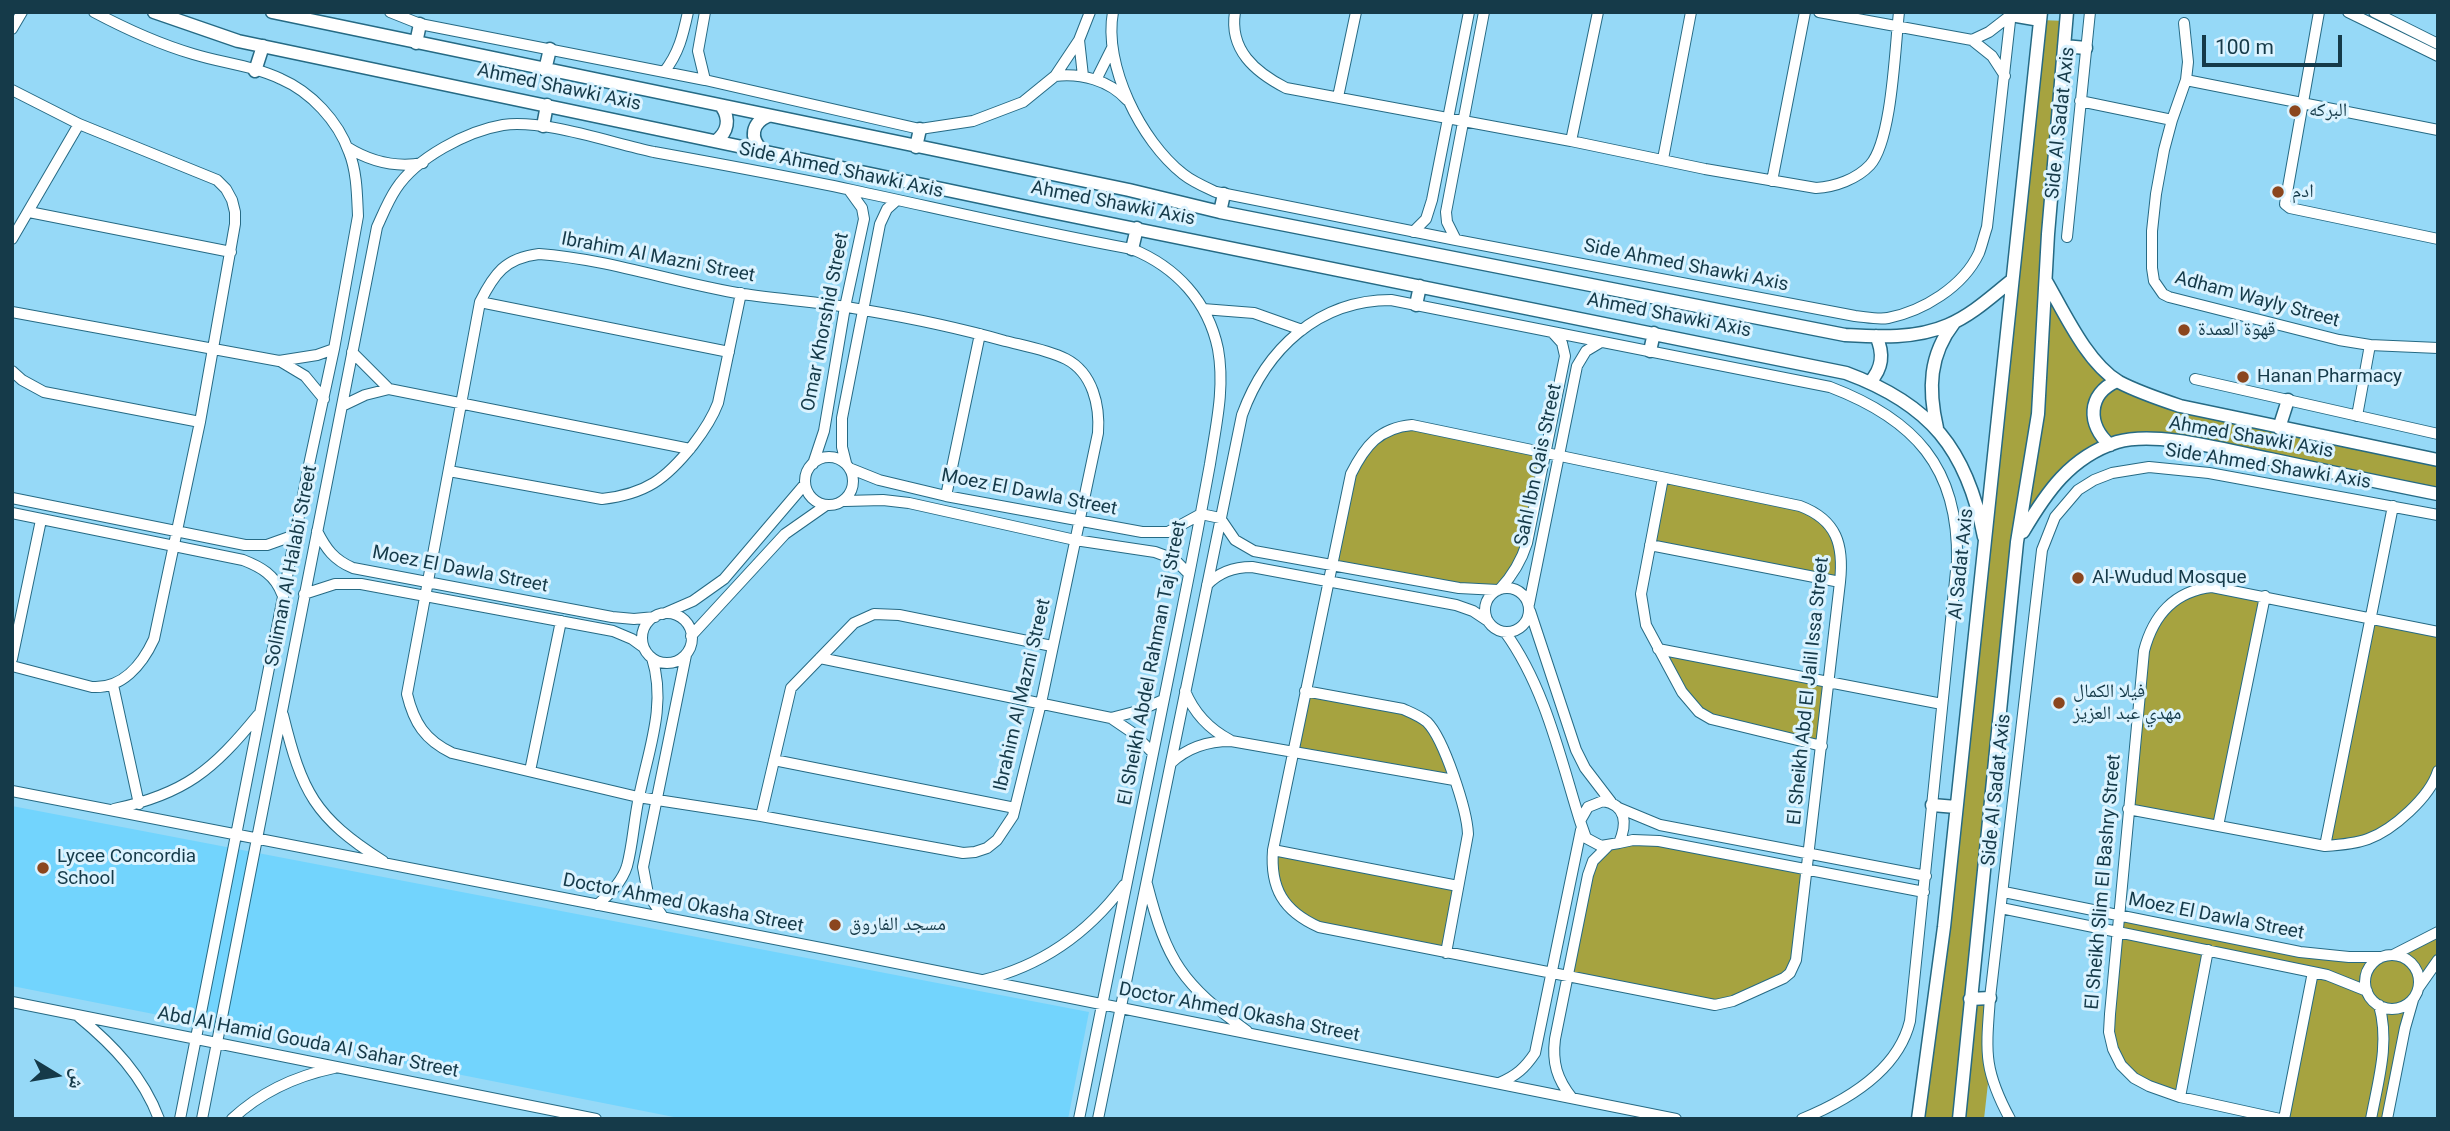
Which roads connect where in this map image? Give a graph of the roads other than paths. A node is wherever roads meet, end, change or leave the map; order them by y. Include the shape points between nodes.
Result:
1 (22, 12) edge
2 (94, 12) edge
3 (154, 12) edge
4 (272, 12) edge
5 (390, 12) edge
6 (688, 12) edge
7 (705, 12) edge
8 (1090, 12) edge
9 (1113, 12) edge
10 (1235, 12) edge
11 (1356, 12) edge
12 (1469, 12) edge
13 (1484, 12) edge
14 (1598, 12) edge
15 (1691, 12) edge
16 (1805, 12) edge
17 (1819, 12) edge
18 (1899, 12) edge
19 (2067, 12) edge
20 (2090, 12) edge
21 (2319, 12) edge
22 (2348, 12) edge
23 (2374, 12) edge
24 (2011, 14) edge
25 (2041, 16) edge
26 (2184, 23) dead end
27 (420, 24) junction
28 (1897, 26) junction
29 (12, 29) edge
30 (1079, 40) junction
31 (1972, 40) junction
32 (416, 43) junction
33 (2438, 44) edge
34 (263, 46) junction
35 (2064, 46) junction
36 (1112, 48) junction
37 (2086, 48) junction
38 (550, 49) junction
39 (2438, 56) edge
40 (545, 70) junction
41 (255, 71) junction
42 (664, 72) junction
43 (1055, 76) junction
44 (1083, 76) junction
45 (2006, 76) junction
46 (705, 80) junction
47 (1096, 80) junction
48 (2186, 80) junction
49 (12, 89) edge
50 (1338, 97) junction
51 (2080, 101) junction
52 (2302, 102) junction
53 (547, 105) junction
54 (1132, 106) junction
55 (722, 107) junction
56 (768, 116) junction
57 (1448, 117) junction
58 (1462, 120) junction
59 (2172, 120) junction
60 (79, 124) junction
61 (544, 126) junction
62 (920, 129) junction
63 (2438, 131) edge
64 (716, 141) junction
65 (1571, 141) junction
66 (347, 147) junction
67 (916, 147) junction
68 (762, 150) junction
69 (1663, 159) junction
70 (376, 162) junction
71 (423, 163) junction
72 (396, 165) junction
73 (355, 176) junction
74 (406, 177) junction
75 (1772, 181) junction
76 (849, 190) junction
77 (1224, 194) junction
78 (897, 200) junction
79 (29, 212) junction
80 (1220, 212) junction
81 (1137, 228) junction
82 (1413, 232) junction
83 (2067, 237) dead end
84 (12, 239) edge
85 (2438, 239) edge
86 (1456, 240) junction
87 (1132, 248) junction
88 (231, 252) junction
89 (2046, 280) junction
90 (2011, 281) junction
91 (1420, 286) junction
92 (741, 293) junction
93 (480, 302) junction
94 (1416, 305) junction
95 (845, 307) junction
96 (863, 309) junction
97 (1203, 309) junction
98 (12, 312) edge
99 (1954, 322) junction
100 (1302, 330) junction
101 (1552, 332) junction
102 (1654, 333) junction
103 (980, 334) junction
104 (1876, 336) junction
105 (1601, 342) junction
106 (2370, 345) junction
107 (214, 348) junction
108 (2438, 348) edge
109 (334, 349) junction
110 (352, 352) junction
111 (729, 352) junction
112 (1650, 352) junction
113 (279, 361) junction
114 (12, 372) edge
115 (2194, 379) dead end
116 (2117, 381) junction
117 (1870, 382) junction
118 (389, 389) junction
119 (324, 399) junction
120 (2288, 400) junction
121 (461, 405) junction
122 (342, 406) junction
123 (2357, 416) junction
124 (200, 422) junction
125 (2279, 428) junction
126 (1938, 430) junction
127 (2438, 434) edge
128 (2110, 445) junction
129 (690, 449) junction
130 (1545, 454) junction
131 (1559, 457) junction
132 (310, 460) junction
133 (2438, 460) edge
134 (330, 464) junction
135 (813, 464) junction
136 (847, 466) junction
137 (449, 471) junction
138 (1663, 478) junction
139 (2094, 480) joint
140 (805, 484) junction
141 (2438, 494) edge
142 (946, 496) junction
143 (12, 498) edge
144 (845, 501) junction
145 (825, 506) junction
146 (2393, 506) junction
147 (12, 513) edge
148 (1201, 514) junction
149 (2438, 515) edge
150 (1220, 518) junction
151 (41, 520) junction
152 (1079, 522) junction
153 (178, 531) junction
154 (317, 531) junction
155 (295, 535) junction
156 (1984, 537) junction
157 (1075, 540) junction
158 (2017, 542) junction
159 (1650, 545) junction
160 (175, 548) junction
161 (1331, 566) junction
162 (1189, 574) junction
163 (428, 582) junction
164 (1328, 582) junction
165 (1840, 582) junction
166 (1207, 586) junction
167 (1499, 590) junction
168 (304, 594) junction
169 (283, 596) junction
170 (425, 596) junction
171 (2264, 596) junction
172 (1529, 607) junction
173 (659, 615) junction
174 (2371, 617) junction
175 (561, 621) junction
176 (1488, 621) junction
177 (1505, 632) junction
178 (2438, 632) edge
179 (691, 636) junction
180 (1052, 646) junction
181 (643, 647) junction
182 (1658, 649) junction
183 (685, 655) junction
184 (272, 658) junction
185 (652, 658) junction
186 (820, 658) junction
187 (12, 659) edge
188 (290, 661) junction
189 (12, 666) edge
190 (1829, 682) junction
191 (114, 685) junction
192 (1185, 690) junction
193 (1305, 691) junction
194 (1163, 700) junction
195 (1041, 703) junction
196 (1942, 704) junction
197 (281, 709) junction
198 (261, 712) junction
199 (1111, 718) junction
200 (1231, 741) junction
201 (1822, 746) junction
202 (1293, 750) junction
203 (1153, 753) junction
204 (774, 760) junction
205 (1171, 763) junction
206 (530, 771) junction
207 (2438, 771) edge
208 (1454, 780) junction
209 (12, 791) edge
210 (638, 797) junction
211 (657, 800) junction
212 (139, 804) junction
213 (1615, 805) junction
214 (1932, 805) junction
215 (1956, 807) junction
216 (1015, 808) junction
217 (2128, 809) junction
218 (107, 810) junction
219 (761, 816) junction
220 (1581, 826) junction
221 (2218, 826) junction
222 (237, 834) junction
223 (257, 839) junction
224 (1614, 844) junction
225 (2325, 846) junction
226 (1273, 850) junction
227 (1809, 855) junction
228 (389, 865) junction
229 (1807, 869) junction
230 (1926, 876) junction
231 (1127, 882) junction
232 (1146, 882) junction
233 (1458, 886) junction
234 (1924, 892) junction
235 (2004, 892) junction
236 (597, 905) junction
237 (2001, 908) junction
238 (2118, 915) junction
239 (663, 917) junction
240 (2116, 932) junction
241 (2438, 932) edge
242 (2208, 950) junction
243 (1446, 953) junction
244 (2393, 955) junction
245 (2382, 957) junction
246 (2438, 960) edge
247 (2313, 972) junction
248 (1553, 974) junction
249 (1567, 977) junction
250 (980, 980) junction
251 (2419, 987) junction
252 (2367, 991) junction
253 (1990, 998) junction
254 (1970, 999) junction
255 (2413, 999) junction
256 (12, 1002) edge
257 (1102, 1004) junction
258 (2379, 1005) junction
259 (1121, 1008) junction
260 (76, 1014) junction
261 (1250, 1034) junction
262 (196, 1038) junction
263 (216, 1042) junction
264 (339, 1067) junction
265 (1498, 1083) junction
266 (2180, 1097) junction
267 (1573, 1098) junction
268 (561, 1115) edge
269 (159, 1119) edge
270 (180, 1119) edge
271 (202, 1119) edge
272 (232, 1119) edge
273 (596, 1119) edge
274 (1079, 1119) edge
275 (1098, 1119) edge
276 (1676, 1119) edge
277 (1802, 1119) edge
278 (1917, 1119) edge
279 (1959, 1119) edge
280 (2010, 1119) edge
281 (2282, 1119) edge
282 (2371, 1119) edge
283 (2387, 1119) edge

1 - 29 street
2 - 41 street via 158,42
3 - 34 main road, Ahmed Shawki Axis
4 - 32 main road, Ahmed Shawki Axis
5 - 27 street
6 - 42 street via 681,46
7 - 46 street via 698,51
8 - 30 street
9 - 36 street
10 - 50 street via 1239,47 1260,73 1286,88
11 - 50 street
12 - 57 street
13 - 58 street
14 - 65 street
15 - 69 street
16 - 75 street
17 - 28 street
18 - 28 street
19 - 35 main road
20 - 37 street, Side Al Sadat Axis
21 - 52 street
22 - 39 street
23 - 33 street
24 - 25 main road
24 - 31 street
24 - 45 street
25 - 90 main road, Al Sadat Axis
26 - 48 street, Adham Wayly Street
27 - 32 main road
27 - 38 street
28 - 31 street
28 - 75 street via 1884,136 1871,165 1826,187
30 - 43 street
30 - 44 street
31 - 45 street via 1992,56
32 - 40 main road, Ahmed Shawki Axis
34 - 41 main road
34 - 53 main road, Ahmed Shawki Axis
35 - 37 main road
35 - 89 main road
36 - 47 street
36 - 54 street
37 - 51 street, Side Al Sadat Axis
38 - 40 main road
38 - 42 street
40 - 55 main road, Ahmed Shawki Axis
41 - 66 street, Soliman Al Halabi Street via 302,90 321,107
42 - 46 street
43 - 44 street
43 - 62 street via 1023,102 998,113
44 - 47 street
45 - 86 street, Side Ahmed Shawki Axis via 1987,228 1978,255 1960,280 1936,299 1908,312 1886,318 1855,316
46 - 62 street
47 - 54 street via 1116,90
48 - 52 street
48 - 59 street, Adham Wayly Street
49 - 60 street
50 - 57 street
51 - 59 street
51 - 83 street, Side Al Sadat Axis
52 - 63 street
52 - 85 street via 2284,201 2287,206
53 - 61 main road
53 - 64 main road, Ahmed Shawki Axis
54 - 77 street, Side Ahmed Shawki Axis via 1169,161 1191,179
55 - 56 main road, Ahmed Shawki Axis
55 - 64 main road via 727,123
56 - 67 main road, Ahmed Shawki Axis
56 - 68 main road via 754,129 754,139
57 - 58 street
57 - 82 street via 1430,210
58 - 65 street
58 - 86 street via 1446,212
59 - 106 street, Adham Wayly Street via 2155,194 2152,231 2154,281 2163,294
60 - 79 street
60 - 88 street via 217,180 235,212
61 - 71 street, Soliman Al Halabi Street via 514,124 474,133
61 - 76 street, Side Ahmed Shawki Axis
62 - 67 main road
64 - 68 main road, Ahmed Shawki Axis
65 - 69 street
66 - 70 street
66 - 73 street, Soliman Al Halabi Street
67 - 80 main road, Ahmed Shawki Axis
68 - 81 main road, Ahmed Shawki Axis
69 - 75 street
70 - 72 street
70 - 73 street
71 - 72 street
71 - 74 street, Soliman Al Halabi Street
72 - 74 street
73 - 109 street, Soliman Al Halabi Street via 358,216
74 - 110 street, Soliman Al Halabi Street via 377,227
76 - 78 street, Side Ahmed Shawki Axis
76 - 95 street, Omar Khorshid Street via 864,219
77 - 80 main road
77 - 82 street, Side Ahmed Shawki Axis
78 - 87 street, Side Ahmed Shawki Axis
78 - 96 street, Omar Khorshid Street via 880,224
79 - 84 street
79 - 88 street
80 - 104 main road, Ahmed Shawki Axis via 1805,327
81 - 87 main road
81 - 91 main road, Ahmed Shawki Axis
82 - 86 street, Side Ahmed Shawki Axis
87 - 97 street, El Sheikh Abdel Rahman Taj Street via 1180,277
88 - 107 street
89 - 116 main road, Ahmed Shawki Axis via 2080,340
89 - 158 main road via 2038,414
90 - 99 main road, Ahmed Shawki Axis
90 - 156 main road, Al Sadat Axis
91 - 94 main road
91 - 102 main road, Ahmed Shawki Axis
92 - 93 street, Ibrahim Al Mazni Street via 539,254 515,259 501,269
92 - 95 street, Ibrahim Al Mazni Street
92 - 111 street
93 - 111 street
93 - 121 street, Ibrahim Al Mazni Street
94 - 100 street via 1391,300 1353,303
94 - 101 street
95 - 96 street, Ibrahim Al Mazni Street
95 - 135 street, Omar Khorshid Street via 824,431
96 - 103 street, Ibrahim Al Mazni Street
96 - 136 street, Omar Khorshid Street via 842,418
97 - 100 street via 1254,313
97 - 148 street, El Sheikh Abdel Rahman Taj Street via 1213,330 1221,377
98 - 107 street
99 - 104 main road, Ahmed Shawki Axis via 1911,335
99 - 126 main road via 1931,372
100 - 150 street, El Sheikh Abdel Rahman Taj Street via 1271,359 1249,395
101 - 105 street
101 - 130 street, Sahl Ibn Qais Street via 1562,342 1565,356
102 - 112 main road
102 - 117 main road, Ahmed Shawki Axis via 1820,366
103 - 142 street
103 - 152 street, Ibrahim Al Mazni Street via 1068,360 1089,384 1099,416
104 - 117 main road via 1882,357
105 - 112 street
105 - 131 street, Sahl Ibn Qais Street via 1586,351 1577,366
106 - 108 street, Adham Wayly Street
106 - 123 street
107 - 113 street
107 - 124 street
109 - 113 street
109 - 119 street, Soliman Al Halabi Street
110 - 118 street
110 - 122 street, Soliman Al Halabi Street
111 - 129 street via 712,418
112 - 196 street via 1830,387 1884,412 1922,447 1942,477 1958,532
113 - 119 street via 305,376
114 - 124 street via 44,392
115 - 120 street
116 - 125 main road, Ahmed Shawki Axis via 2180,406
116 - 128 main road via 2100,393 2093,413 2098,433
117 - 126 main road, Ahmed Shawki Axis via 1914,407
118 - 121 street
118 - 122 street
119 - 132 street, Soliman Al Halabi Street
120 - 123 street
120 - 125 main road
121 - 129 street
121 - 137 street, Ibrahim Al Mazni Street
122 - 134 street, Soliman Al Halabi Street
123 - 127 street
124 - 153 street
125 - 133 main road, Ahmed Shawki Axis
126 - 156 main road, Ahmed Shawki Axis via 1970,484
128 - 141 main road, Ahmed Shawki Axis via 2132,440 2180,442
128 - 158 main road, Ahmed Shawki Axis via 2062,476 2044,496
129 - 137 street via 663,478 644,489 602,499
130 - 131 street, El Sheikh Abd El Jalil Issa Street
130 - 161 street, El Sheikh Abd El Jalil Issa Street via 1412,425 1387,430 1366,446 1350,474
130 - 167 street, Sahl Ibn Qais Street via 1521,561
131 - 138 street, El Sheikh Abd El Jalil Issa Street
131 - 172 street, Sahl Ibn Qais Street
132 - 134 street
132 - 155 street, Soliman Al Halabi Street
134 - 154 street, Soliman Al Halabi Street
135 - 136 street via 833,457
135 - 140 street
136 - 142 street, Moez El Dawla Street via 879,480
136 - 144 street via 853,483
137 - 163 street, Ibrahim Al Mazni Street
138 - 159 street
138 - 165 street, El Sheikh Abd El Jalil Issa Street via 1813,511 1839,541
139 - 146 street, Side Ahmed Shawki Axis via 2130,469 2166,467
139 - 235 street, Side Al Sadat Axis via 2066,503 2042,550
140 - 145 street via 811,498
140 - 173 street, Moez El Dawla Street via 724,579 693,601
142 - 152 street, Moez El Dawla Street
143 - 153 street
144 - 145 street
144 - 157 street, Moez El Dawla Street via 909,503
145 - 179 street via 785,534
146 - 149 street, Side Ahmed Shawki Axis
146 - 174 street
147 - 151 street
148 - 150 street
148 - 152 street, Moez El Dawla Street via 1178,528 1155,534
148 - 162 street, El Sheikh Abdel Rahman Taj Street
150 - 161 street via 1244,547
150 - 166 street, El Sheikh Abdel Rahman Taj Street
151 - 160 street
151 - 187 street
152 - 157 street, Ibrahim Al Mazni Street
153 - 155 street via 256,546
153 - 160 street
154 - 163 street, Moez El Dawla Street via 341,563
154 - 168 street, Soliman Al Halabi Street
155 - 169 street, Soliman Al Halabi Street
156 - 215 main road, Al Sadat Axis
157 - 162 street, Moez El Dawla Street via 1155,552 1174,559
157 - 180 street, Ibrahim Al Mazni Street
158 - 254 main road
159 - 165 street
159 - 182 street via 1642,610
160 - 169 street via 256,565 278,583
160 - 191 street via 148,653
161 - 164 street, El Sheikh Abd El Jalil Issa Street
161 - 167 street via 1459,589
162 - 194 street, El Sheikh Abdel Rahman Taj Street
163 - 170 street, Ibrahim Al Mazni Street
163 - 173 street, Moez El Dawla Street via 612,617
164 - 166 street via 1241,567 1222,573
164 - 176 street via 1455,605
164 - 193 street, El Sheikh Abd El Jalil Issa Street
165 - 190 street, El Sheikh Abd El Jalil Issa Street
166 - 192 street, El Sheikh Abdel Rahman Taj Street
167 - 172 street via 1518,590
167 - 176 street via 1486,603
168 - 170 street, Moez El Dawla Street via 348,583
168 - 188 street, Soliman Al Halabi Street
169 - 184 street, Soliman Al Halabi Street
170 - 175 street, Moez El Dawla Street
170 - 206 street, Ibrahim Al Mazni Street via 407,694 417,725 438,747 452,753
171 - 174 street, El Sheikh Slim El Bashry Street
171 - 217 street, El Sheikh Slim El Bashry Street via 2201,588 2175,599 2156,619 2144,651
171 - 221 street
172 - 177 street via 1522,627
172 - 213 street via 1576,750
173 - 179 street via 678,617
173 - 181 street via 645,626
174 - 178 street, El Sheikh Slim El Bashry Street
174 - 225 street
175 - 181 street, Moez El Dawla Street via 613,631
175 - 206 street
176 - 177 street
177 - 220 street via 1538,690
179 - 183 street
180 - 186 street via 900,615 874,614 855,623
180 - 195 street, Ibrahim Al Mazni Street
181 - 185 street
182 - 190 street
182 - 201 street via 1689,703 1711,719
183 - 185 street via 667,663
183 - 211 street
184 - 188 street
184 - 198 street, Soliman Al Halabi Street
185 - 210 street via 658,703
186 - 195 street
186 - 204 street via 791,688
188 - 197 street, Soliman Al Halabi Street
189 - 191 street via 92,687
190 - 196 street
190 - 201 street, El Sheikh Abd El Jalil Issa Street
191 - 212 street
192 - 200 street via 1203,720
192 - 205 street, El Sheikh Abdel Rahman Taj Street
193 - 202 street, El Sheikh Abd El Jalil Issa Street
193 - 208 street via 1416,714 1436,734
194 - 199 street
194 - 203 street, El Sheikh Abdel Rahman Taj Street
195 - 199 street
195 - 216 street, Ibrahim Al Mazni Street
196 - 214 street
197 - 223 street, Soliman Al Halabi Street
197 - 228 street via 296,764 317,805 353,842
198 - 212 street via 201,775
198 - 222 street, Soliman Al Halabi Street
199 - 203 street
200 - 202 street
200 - 205 street via 1198,746
201 - 227 street, El Sheikh Abd El Jalil Issa Street
202 - 208 street
202 - 226 street, El Sheikh Abd El Jalil Issa Street
203 - 231 street, El Sheikh Abdel Rahman Taj Street
204 - 216 street
204 - 219 street
205 - 232 street, El Sheikh Abdel Rahman Taj Street
206 - 210 street, Ibrahim Al Mazni Street
207 - 225 street via 2426,794 2389,828 2369,838
208 - 233 street via 1468,818
209 - 218 street, Doctor Ahmed Okasha Street
210 - 211 street, Ibrahim Al Mazni Street
210 - 236 street via 626,867 615,888
211 - 219 street, Ibrahim Al Mazni Street
211 - 239 street via 643,867 648,894
212 - 218 street
213 - 220 street via 1595,802 1583,813
213 - 224 street via 1625,824
213 - 227 street via 1660,825
214 - 215 main road
214 - 230 street
215 - 278 main road, Al Sadat Axis
216 - 219 street, Ibrahim Al Mazni Street via 997,840 987,848 963,853
217 - 221 street
217 - 238 street, El Sheikh Slim El Bashry Street
218 - 222 street, Doctor Ahmed Okasha Street
220 - 224 street via 1592,843
220 - 248 street
221 - 225 street
222 - 223 street, Doctor Ahmed Okasha Street
222 - 262 street, Soliman Al Halabi Street
223 - 228 street, Doctor Ahmed Okasha Street
223 - 263 street, Soliman Al Halabi Street
224 - 229 street via 1659,841
224 - 249 street via 1593,862 1588,875
226 - 233 street
226 - 243 street, El Sheikh Abd El Jalil Issa Street via 1278,890 1304,920
227 - 229 street, El Sheikh Abd El Jalil Issa Street
227 - 230 street
228 - 236 street, Doctor Ahmed Okasha Street
229 - 234 street
229 - 249 street, El Sheikh Abd El Jalil Issa Street via 1794,967 1784,978 1733,1001 1715,1005
230 - 234 street
231 - 250 street via 1091,924 1058,950 1020,969
231 - 257 street, El Sheikh Abdel Rahman Taj Street
232 - 259 street, El Sheikh Abdel Rahman Taj Street
232 - 261 street via 1160,932 1181,971 1211,1004
233 - 243 street
234 - 277 street via 1910,1021 1902,1045 1875,1077 1855,1092
235 - 237 street, Side Al Sadat Axis
235 - 238 street, Moez El Dawla Street
236 - 239 street, Doctor Ahmed Okasha Street
237 - 240 street, Moez El Dawla Street
237 - 253 street, Side Al Sadat Axis
238 - 240 street, El Sheikh Slim El Bashry Street
238 - 245 street, Moez El Dawla Street via 2300,952
239 - 250 street, Doctor Ahmed Okasha Street
240 - 242 street, Moez El Dawla Street
240 - 266 street, El Sheikh Slim El Bashry Street via 2109,1032 2113,1049 2134,1078
241 - 244 street
242 - 247 street, Moez El Dawla Street
242 - 266 street
243 - 248 street, El Sheikh Abd El Jalil Issa Street
244 - 245 street
244 - 251 street via 2411,962
245 - 252 street via 2367,971
246 - 251 street
247 - 252 street, Moez El Dawla Street
247 - 281 street
248 - 249 street, El Sheikh Abd El Jalil Issa Street
248 - 265 street via 1535,1053 1526,1067
249 - 267 street via 1553,1055 1555,1071
250 - 257 street, Doctor Ahmed Okasha Street
251 - 255 street
252 - 258 street
253 - 254 main road
253 - 280 street, Side Al Sadat Axis via 1989,1074
254 - 279 main road
255 - 258 street via 2397,1009
255 - 283 street
256 - 260 street, Abd Al Hamid Gouda Al Sahar Street
257 - 259 street, Doctor Ahmed Okasha Street
257 - 274 street, El Sheikh Abdel Rahman Taj Street
258 - 282 street via 2384,1049
259 - 261 street, Doctor Ahmed Okasha Street
259 - 275 street, El Sheikh Abdel Rahman Taj Street
260 - 262 street, Abd Al Hamid Gouda Al Sahar Street
260 - 269 street via 130,1067
261 - 265 street, Doctor Ahmed Okasha Street
262 - 263 street, Abd Al Hamid Gouda Al Sahar Street
262 - 270 street, Soliman Al Halabi Street
263 - 264 street, Abd Al Hamid Gouda Al Sahar Street
263 - 271 street, Soliman Al Halabi Street
264 - 268 street, Abd Al Hamid Gouda Al Sahar Street
264 - 272 street via 275,1088
265 - 267 street, Doctor Ahmed Okasha Street
266 - 281 street, El Sheikh Slim El Bashry Street
267 - 276 street, Doctor Ahmed Okasha Street
268 - 273 street, Abd Al Hamid Gouda Al Sahar Street

